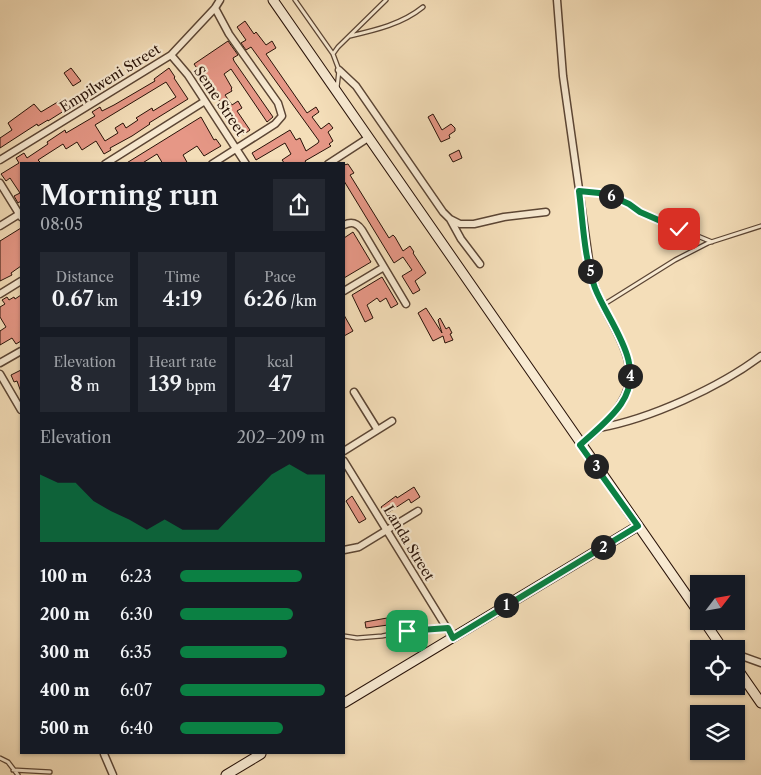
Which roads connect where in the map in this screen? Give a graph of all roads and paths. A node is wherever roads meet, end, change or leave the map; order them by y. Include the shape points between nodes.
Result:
1 (220, 0) edge
2 (273, 0) edge
3 (295, 0) edge
4 (386, 0) edge
5 (557, 0) edge
6 (423, 7) dead end
7 (215, 8) junction
8 (350, 36) junction
9 (333, 54) junction
10 (171, 55) junction
11 (340, 70) junction
12 (337, 93) junction
13 (205, 101) junction
14 (368, 138) junction
15 (237, 148) junction
16 (0, 160) edge
17 (108, 162) edge
18 (215, 162) edge
19 (245, 162) edge
20 (331, 162) edge
21 (0, 183) edge
22 (579, 191) junction
23 (546, 212) dead end
24 (20, 213) edge
25 (20, 216) edge
26 (450, 219) junction
27 (345, 224) edge
28 (0, 226) edge
29 (761, 226) edge
30 (712, 242) junction
31 (480, 264) dead end
32 (384, 267) junction
33 (20, 282) edge
34 (345, 291) edge
35 (0, 294) edge
36 (406, 304) dead end
37 (603, 306) junction
38 (20, 351) edge
39 (761, 356) edge
40 (0, 363) edge
41 (0, 374) edge
42 (354, 392) dead end
43 (20, 408) edge
44 (392, 421) dead end
45 (598, 428) junction
46 (376, 431) junction
47 (580, 445) junction
48 (345, 450) edge
49 (345, 463) edge
50 (418, 511) dead end
51 (638, 526) junction
52 (387, 530) junction
53 (345, 550) edge
54 (690, 600) edge
55 (448, 628) junction
56 (345, 636) edge
57 (453, 638) junction
58 (745, 657) edge
59 (761, 663) edge
60 (745, 680) edge
61 (345, 702) edge
62 (761, 702) edge
63 (104, 754) edge
64 (261, 754) edge
65 (0, 758) edge
66 (13, 770) junction
67 (50, 772) dead end
68 (18, 775) edge
69 (113, 775) edge
70 (226, 775) edge

1 - 7 street, Empilweni Street
2 - 12 main road
3 - 9 lane
4 - 8 lane
5 - 22 street via 563,76
6 - 8 lane via 399,22
7 - 10 street, Empilweni Street
7 - 15 street via 229,34 282,110 282,116 275,124
8 - 9 lane
9 - 11 lane
10 - 13 street, Seme Street
10 - 16 street, Empilweni Street
11 - 12 lane
11 - 26 street via 356,86
12 - 14 main road
13 - 15 street, Seme Street
13 - 17 street
14 - 20 street
14 - 47 main road
15 - 18 street
15 - 19 street, Seme Street
21 - 24 street
22 - 30 lane via 616,198 640,212
22 - 37 street via 591,274
23 - 26 street via 474,224 460,224
25 - 28 street
26 - 31 street
27 - 32 street via 350,222 358,226
29 - 30 lane
30 - 37 lane via 675,260
32 - 34 street
32 - 36 street
33 - 35 street
37 - 45 street via 621,339 630,370 629,387 621,404
38 - 40 street
39 - 45 street via 732,375 678,402
41 - 43 street
42 - 46 street
44 - 46 street
45 - 47 street
46 - 48 street
47 - 51 main road
49 - 52 street, Landa Street
50 - 52 street
51 - 54 main road
51 - 57 main road
52 - 53 street via 359,547
52 - 55 street, Landa Street
55 - 56 lane via 357,638
55 - 57 street, Landa Street
57 - 61 main road
58 - 59 street
60 - 62 main road
63 - 69 street
64 - 70 main road
65 - 66 lane
66 - 67 lane
66 - 68 lane

